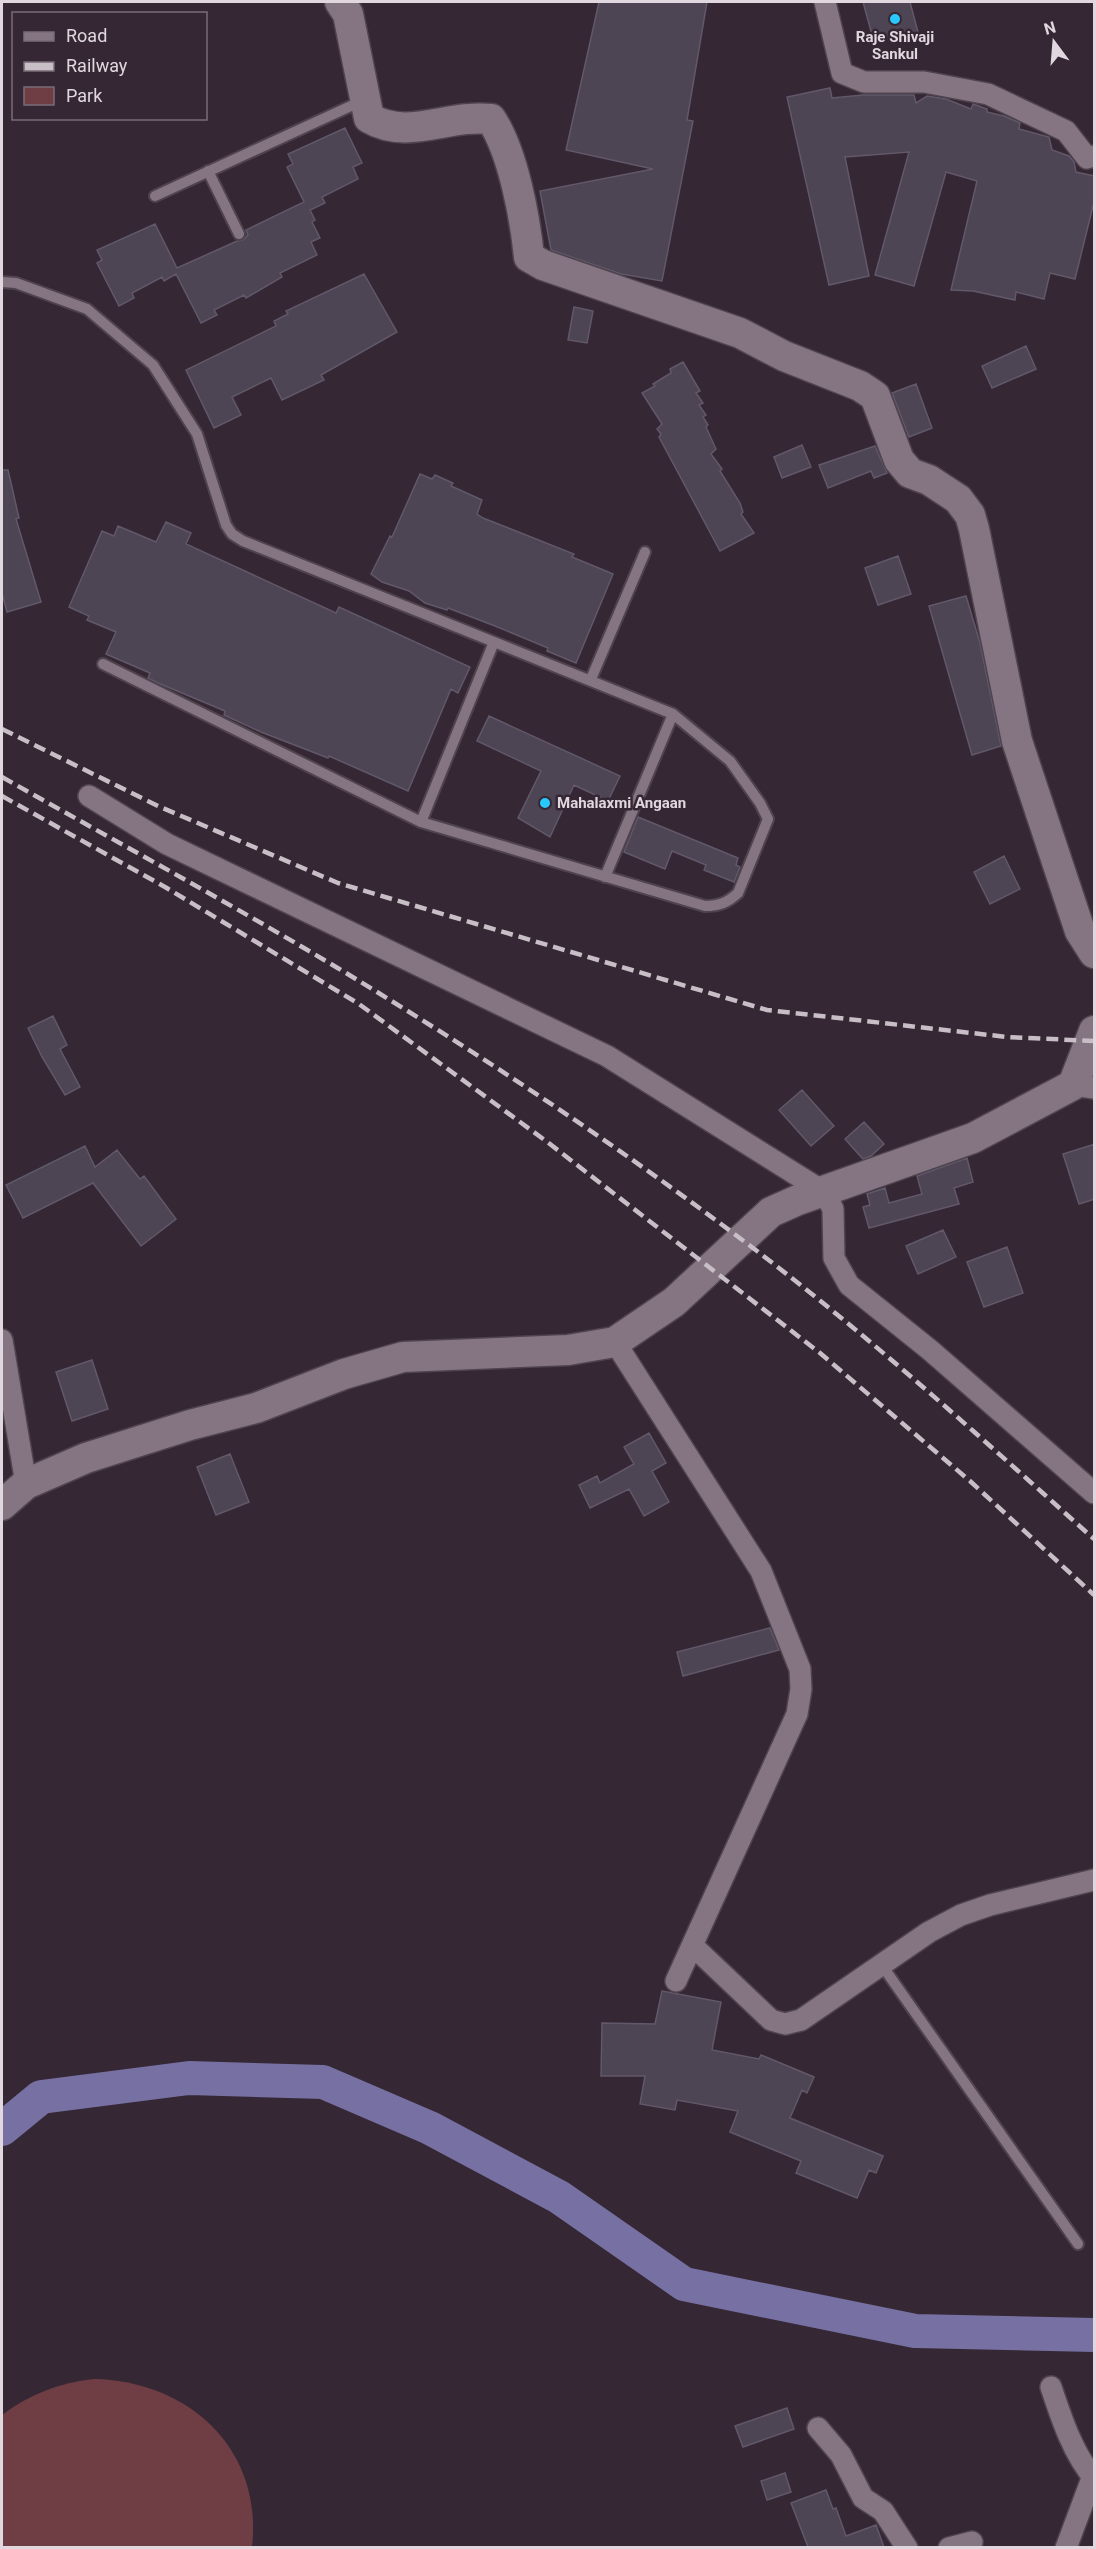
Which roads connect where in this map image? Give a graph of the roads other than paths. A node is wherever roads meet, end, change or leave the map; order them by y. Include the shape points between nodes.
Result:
1 (340, 2) edge
2 (825, 2) edge
3 (365, 100) junction
4 (1095, 156) edge
5 (208, 171) junction
6 (154, 196) dead end
7 (238, 234) dead end
8 (2, 282) edge
9 (645, 552) dead end
10 (494, 642) junction
11 (103, 664) dead end
12 (591, 680) junction
13 (673, 714) junction
14 (89, 796) dead end
15 (421, 822) junction
16 (605, 877) junction
17 (1095, 953) edge
18 (1095, 1031) edge
19 (1084, 1087) edge
20 (824, 1192) junction
21 (2, 1340) edge
22 (615, 1342) junction
23 (26, 1484) junction
24 (1095, 1492) edge
25 (2, 1505) edge
26 (1095, 1880) edge
27 (693, 1946) junction
28 (881, 1964) junction
29 (676, 1981) dead end
30 (1078, 2244) dead end
31 (1051, 2387) dead end
32 (818, 2428) dead end
33 (1094, 2476) edge
34 (972, 2542) dead end
35 (907, 2547) edge
36 (949, 2547) edge
37 (1066, 2547) edge

1 - 3 street via 348,14
2 - 4 street via 843,73 864,82 924,82 988,94 1066,131 1087,158
3 - 5 lane
3 - 17 street via 369,118 400,129 473,117 491,119 503,136 529,257 740,333 784,356 860,386 874,396 899,460 910,473 958,499 970,515 1017,741 1080,931
5 - 6 lane
5 - 7 lane
8 - 10 lane via 16,283 87,309 153,365 197,434 222,515 232,534
9 - 12 lane
10 - 12 lane
10 - 15 lane
11 - 15 lane
12 - 13 lane
13 - 16 lane
13 - 16 lane via 730,761 768,819 738,893 718,906 705,906
14 - 20 street via 167,844 607,1056
15 - 16 lane
18 - 19 street
19 - 20 street via 973,1138
20 - 22 street via 771,1212 674,1302
20 - 24 street via 833,1209 834,1258 849,1285
21 - 23 street
22 - 23 street via 568,1350 403,1357 344,1374 256,1408 86,1458
22 - 27 street via 761,1571 800,1669 797,1714
23 - 25 street
26 - 28 street via 961,1915
27 - 28 street via 771,2020 785,2024 801,2020
27 - 29 street
28 - 30 lane
31 - 33 street via 1069,2434
32 - 35 street via 841,2455 863,2498 883,2511
33 - 37 street
34 - 36 street

